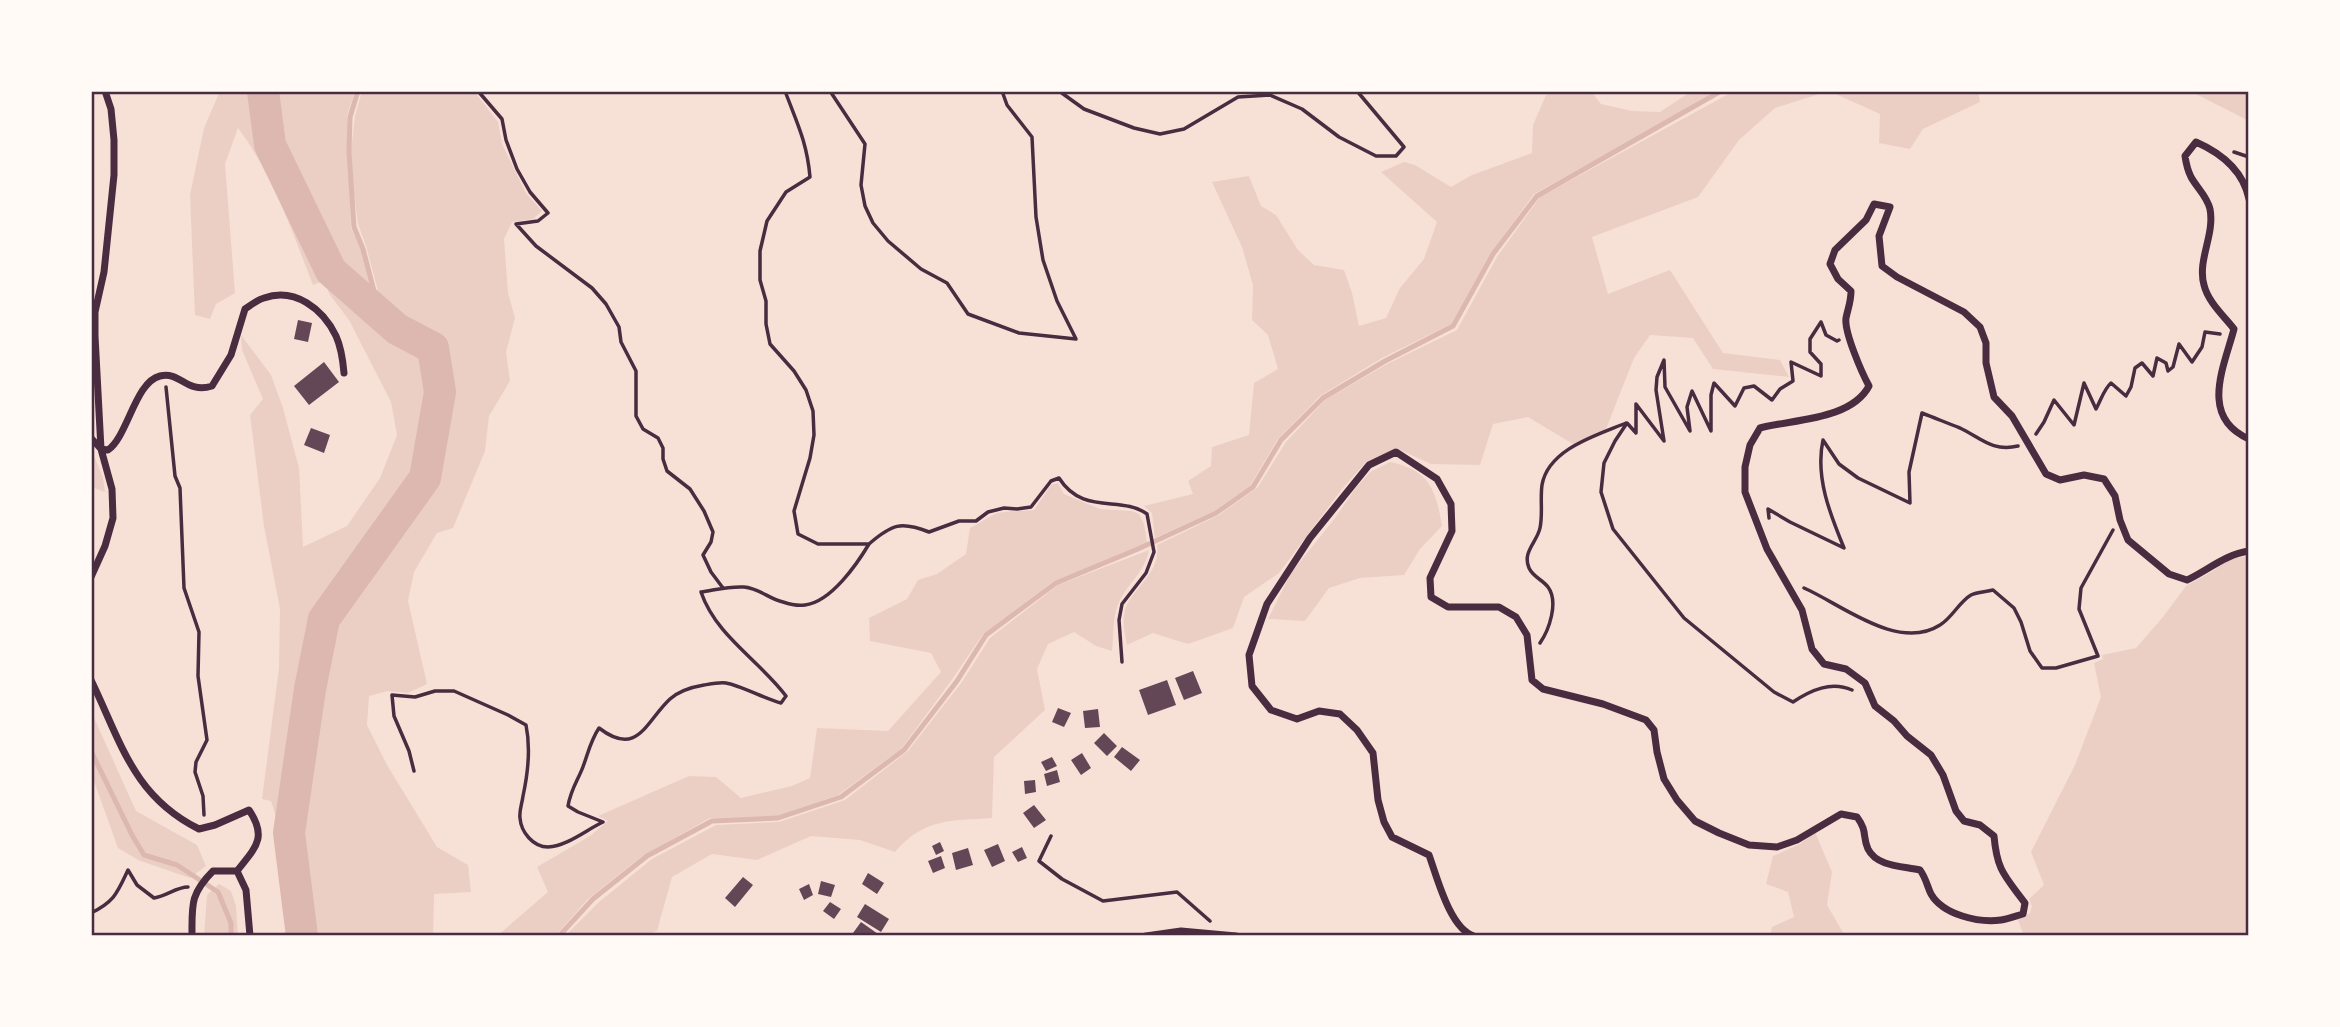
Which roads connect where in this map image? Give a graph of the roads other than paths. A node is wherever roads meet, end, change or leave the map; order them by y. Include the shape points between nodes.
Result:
1 (104, 91) edge
2 (2249, 199) edge
3 (344, 373) dead end
4 (91, 438) edge
5 (2249, 439) edge
6 (101, 449) junction
7 (2249, 551) edge
8 (91, 577) edge
9 (91, 680) edge
10 (237, 871) junction
11 (1232, 935) edge
12 (192, 936) edge
13 (250, 936) edge
14 (1146, 936) edge
15 (1474, 936) edge

1 - 6 street via 111,108 114,152 96,312
2 - 5 street via 2234,167 2196,142 2185,156 2190,176 2210,207 2204,285 2234,329 2219,378 2218,405 2231,426
3 - 6 street via 336,336 319,313 306,301 278,295 263,298 245,309 231,355 212,386 202,389 176,377 160,376 137,401 116,445
4 - 6 street
6 - 8 street via 112,489 113,518
7 - 15 street via 2234,553 2187,580 2168,574 2128,540 2115,496 2104,479 2084,475 2060,480 2046,474 2012,416 1994,397 1980,327 1964,312 1882,266 1878,236 1890,207 1874,204 1866,220 1835,250 1830,264 1851,291 1846,320 1869,386 1863,398 1841,410 1760,428 1750,445 1745,492 1767,549 1802,610 1812,649 1824,664 1846,669 1865,683 1875,706 1931,755 1956,811 1964,821 1994,835 1999,868 2025,903 2023,914 1980,919 1941,906 1920,870 1877,860 1868,848 1866,828 1857,817 1841,814 1777,847 1749,845 1695,821 1664,779 1654,730 1646,720 1543,689 1532,680 1527,635 1516,617 1499,607 1448,607 1430,597 1430,578 1452,531 1451,504 1437,479 1396,453 1369,465 1310,538 1267,604 1249,655 1252,686 1271,710 1297,719 1319,711 1339,714 1357,730 1373,753 1378,800 1392,837 1429,855 1454,918
9 - 10 street via 132,769 164,808 199,829 249,810 259,823 260,839
10 - 12 street via 213,871 198,886 192,906
10 - 13 street via 246,890
11 - 14 street via 1181,931

